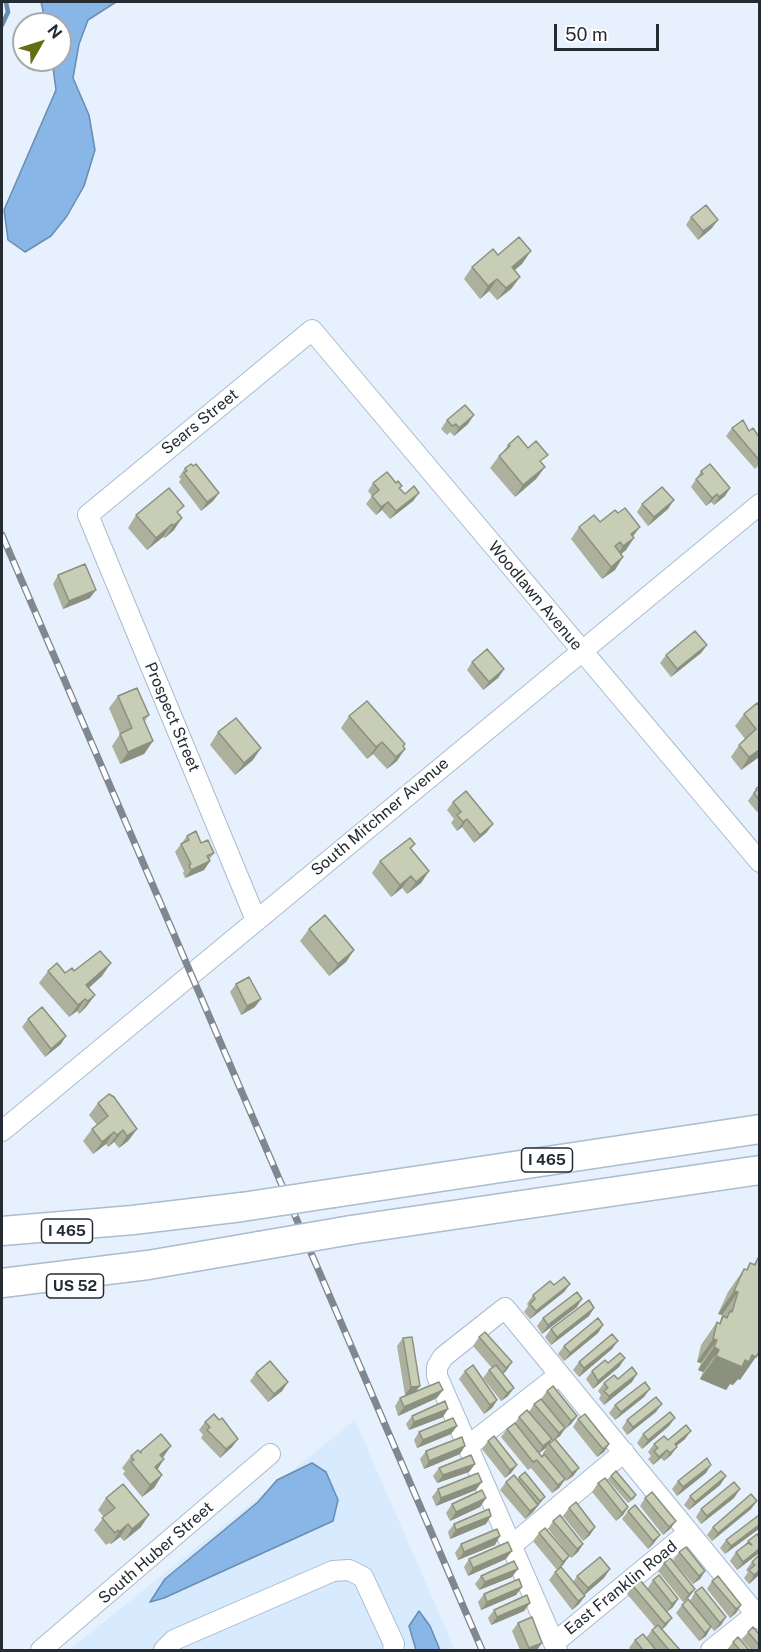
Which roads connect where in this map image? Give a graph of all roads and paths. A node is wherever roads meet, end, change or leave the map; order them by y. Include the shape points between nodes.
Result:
1 (312, 330) joint
2 (759, 504) edge
3 (88, 515) joint
4 (581, 652) junction
5 (759, 862) edge
6 (256, 920) junction
7 (759, 1129) edge
8 (2, 1131) edge
9 (759, 1170) edge
10 (133, 1220) junction
11 (2, 1231) edge
12 (2, 1242) edge
13 (148, 1265) junction
14 (2, 1283) edge
15 (2, 1301) edge
16 (559, 1374) junction
17 (468, 1446) junction
18 (624, 1452) junction
19 (270, 1454) dead end
20 (689, 1532) junction
21 (511, 1546) junction
22 (758, 1616) edge
23 (555, 1647) edge
24 (41, 1650) edge
25 (164, 1650) edge
26 (393, 1650) edge
27 (711, 1650) edge

1 - 3 street, Sears Street
1 - 4 street, Woodlawn Avenue
2 - 4 street, South Mitchner Avenue
3 - 6 street, Prospect Street
4 - 5 street, Woodlawn Avenue
4 - 6 street, South Mitchner Avenue
6 - 8 street, South Mitchner Avenue
7 - 10 highway, I 465, bridge
9 - 13 highway, bridge via 351,1230
10 - 11 highway
10 - 12 highway, I 465
13 - 14 highway
13 - 15 highway, US 52 via 54,1292
16 - 17 street
16 - 17 street, East Franklin Road via 505,1308 443,1357 437,1367 438,1378
16 - 18 street, East Franklin Road
17 - 21 street, East Franklin Road
18 - 20 street, East Franklin Road
18 - 21 street
19 - 24 street, South Huber Street
20 - 22 street, East Franklin Road
20 - 23 street, East Franklin Road
21 - 23 street, East Franklin Road
22 - 27 street, East Franklin Road
25 - 26 street via 185,1635 333,1571 349,1570 363,1577 394,1644

